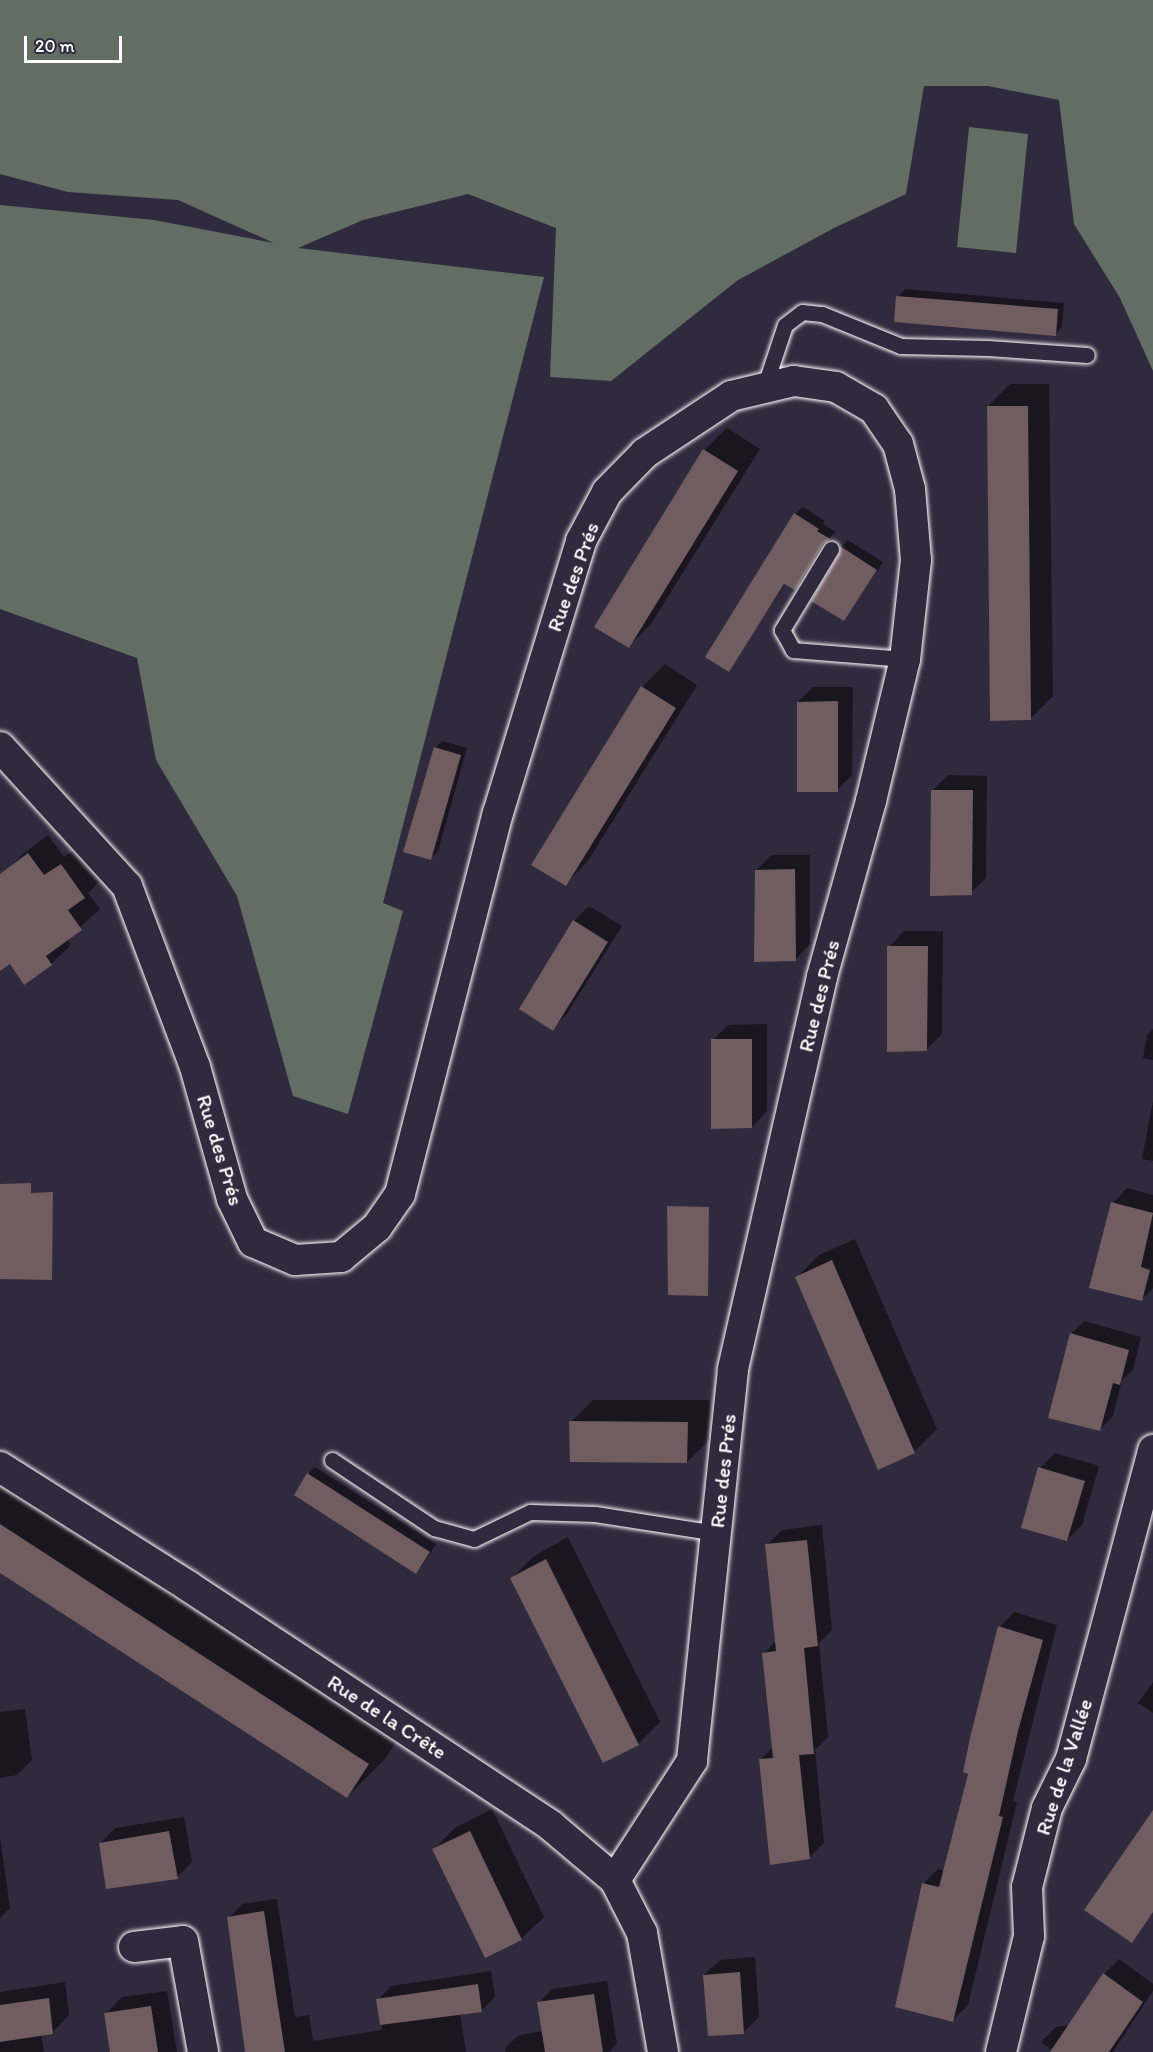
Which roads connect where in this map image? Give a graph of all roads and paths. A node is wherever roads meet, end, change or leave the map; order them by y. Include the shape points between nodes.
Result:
1 (1087, 356) dead end
2 (764, 388) junction
3 (831, 549) dead end
4 (904, 658) junction
5 (0, 747) edge
6 (1153, 1450) edge
7 (332, 1460) dead end
8 (0, 1467) edge
9 (716, 1533) junction
10 (615, 1880) junction
11 (134, 1947) dead end
12 (203, 2052) edge
13 (663, 2052) edge
14 (1001, 2052) edge

1 - 2 lane via 901,346 822,315 802,312 785,325
2 - 4 street, Rue des Prés via 794,381 836,387 874,409 898,444 910,489 916,560
2 - 5 street, Rue des Prés via 731,396 645,453 607,492 581,541 498,813 400,1194 377,1227 341,1257 295,1260 254,1242 232,1199 195,1066 127,886
3 - 4 lane via 782,630 793,650
4 - 9 street, Rue des Prés via 871,801 822,977 733,1370
6 - 14 street, Rue de la Vallée via 1071,1759 1047,1808 1028,1887 1029,1936
7 - 9 lane via 434,1528 474,1539 530,1512 596,1514
8 - 10 street, Rue de la Crête via 550,1825
9 - 10 street, Rue des Prés via 692,1761
10 - 13 street, Rue de la Crête via 642,1933
11 - 12 street via 183,1941

